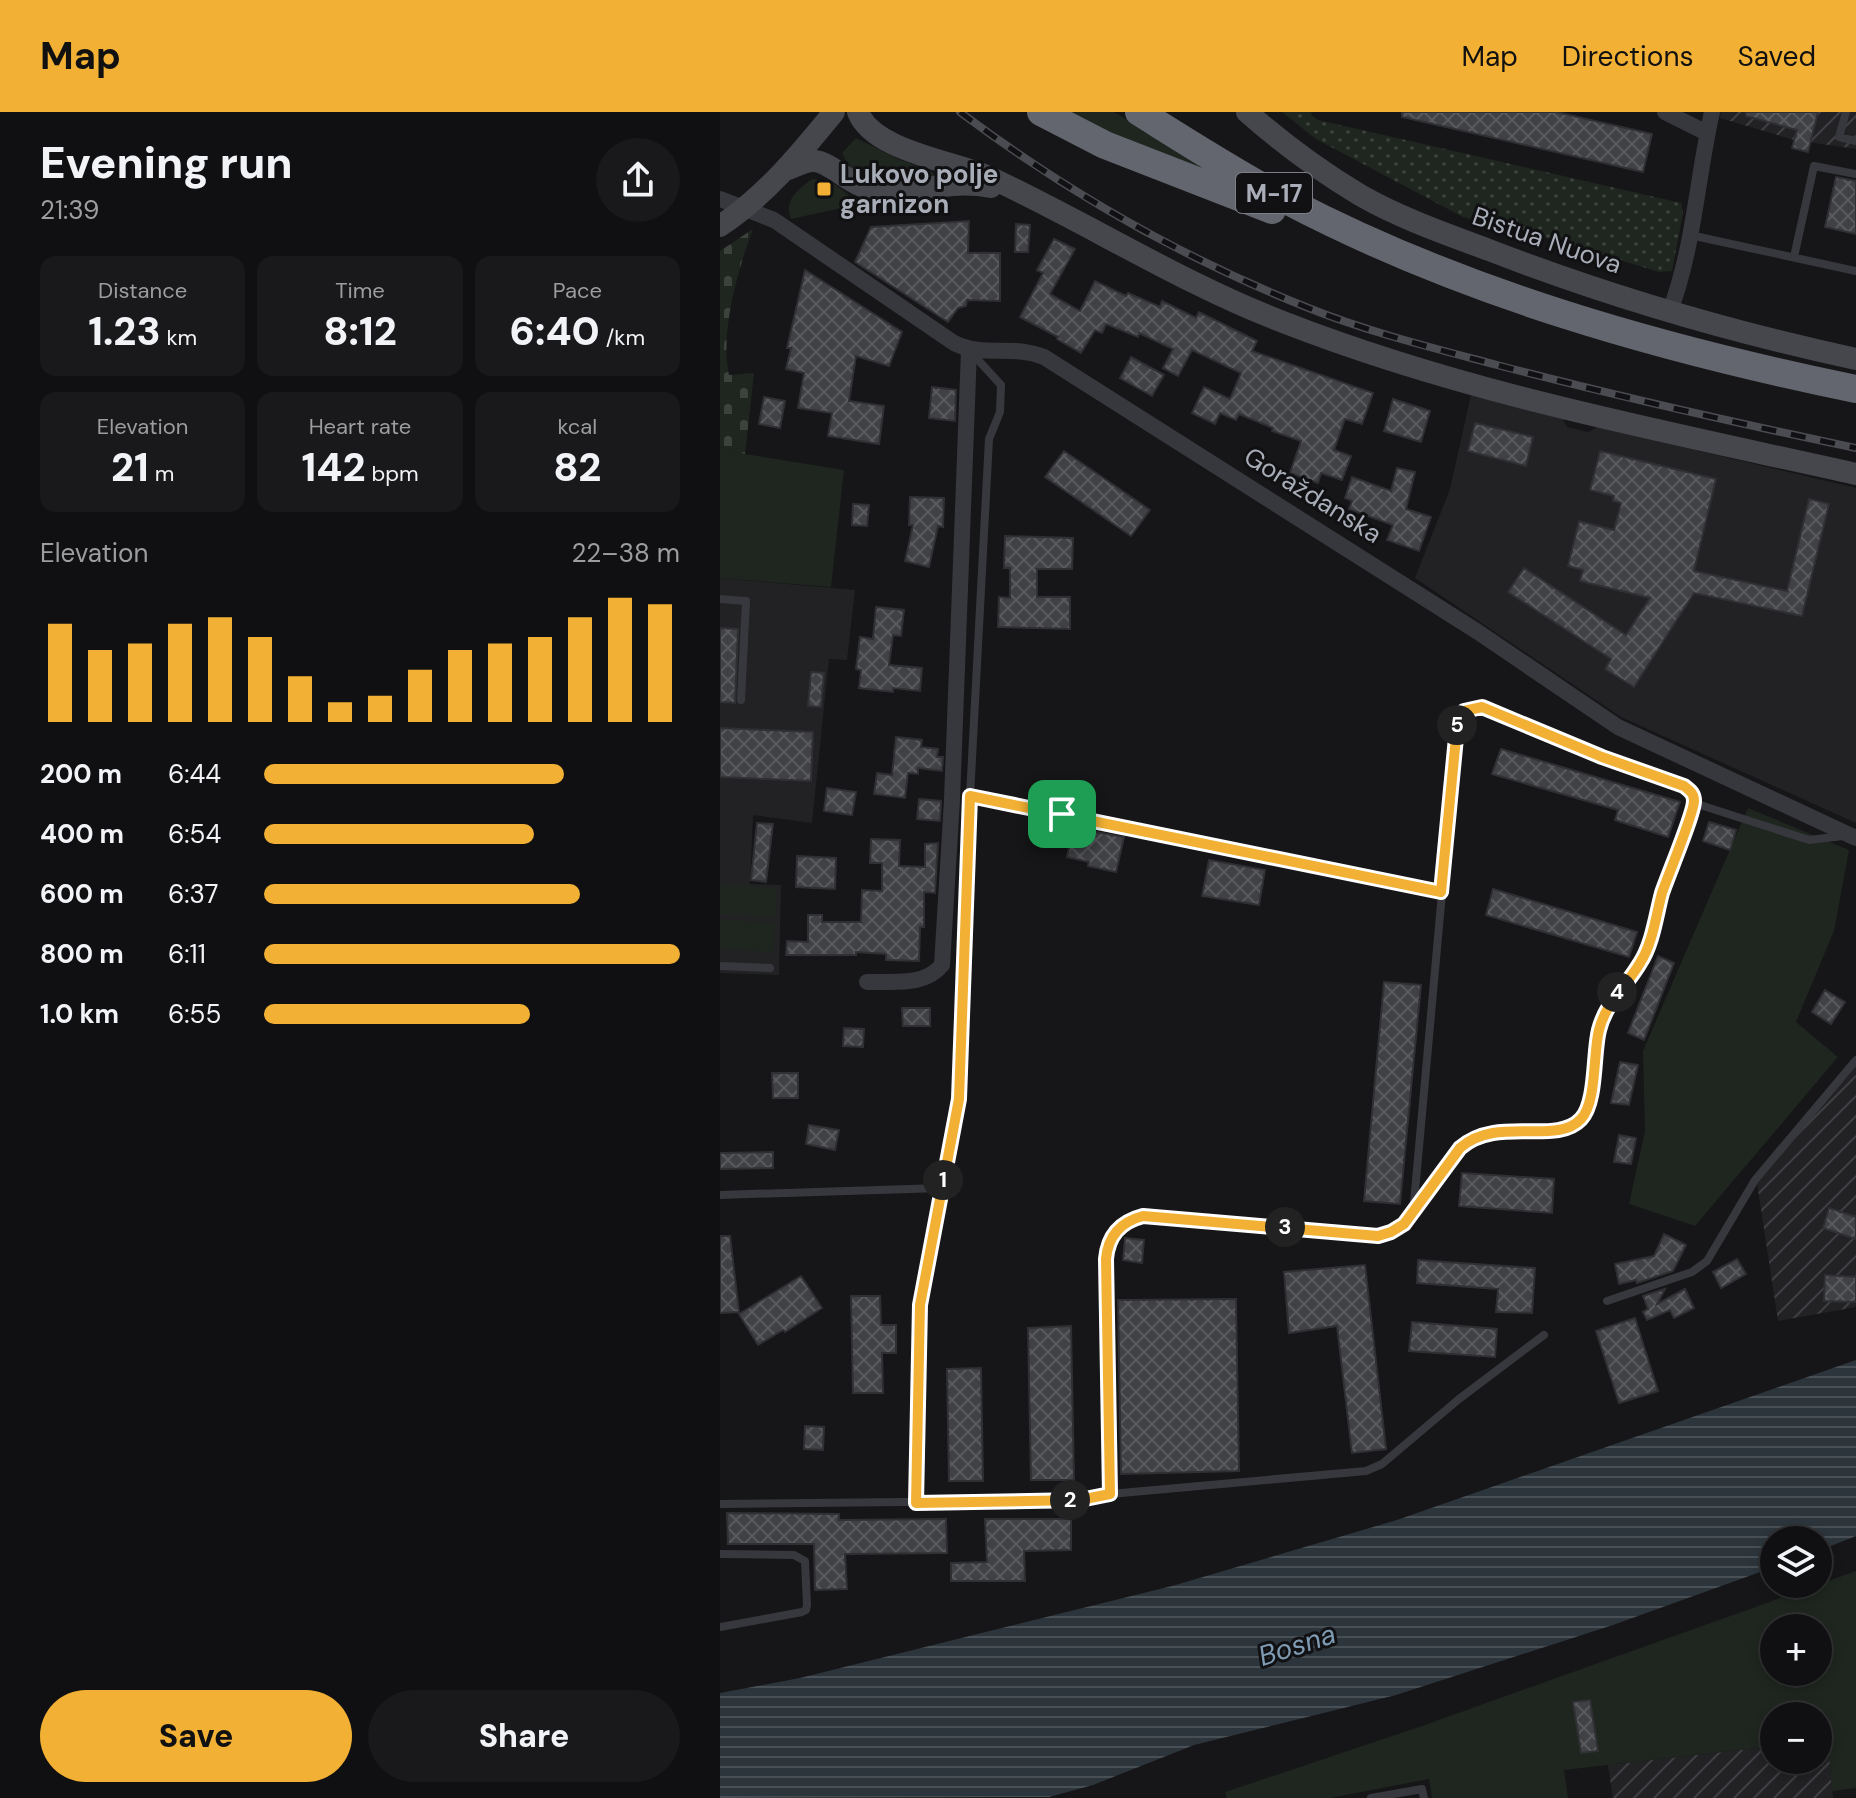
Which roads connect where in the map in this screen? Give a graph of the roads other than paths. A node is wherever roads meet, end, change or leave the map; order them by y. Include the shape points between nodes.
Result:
1 (834, 112) edge
2 (858, 112) edge
3 (1041, 112) edge
4 (1139, 112) edge
5 (1161, 112) edge
6 (1247, 112) edge
7 (1665, 112) edge
8 (1712, 112) edge
9 (1846, 112) edge
10 (1707, 133) junction
11 (1856, 141) edge
12 (785, 170) junction
13 (1856, 174) edge
14 (1023, 193) junction
15 (720, 199) edge
16 (743, 210) junction
17 (720, 226) edge
18 (1690, 235) junction
19 (1794, 257) junction
20 (1417, 260) junction
21 (1856, 271) edge
22 (1670, 311) junction
23 (969, 350) junction
24 (1856, 359) edge
25 (1856, 389) edge
26 (1856, 474) edge
27 (720, 599) edge
28 (741, 700) dead end
29 (970, 796) junction
30 (1694, 803) junction
31 (1853, 837) edge
32 (1441, 892) junction
33 (720, 966) edge
34 (770, 968) dead end
35 (867, 982) dead end
36 (1856, 1060) edge
37 (941, 1188) junction
38 (720, 1195) edge
39 (1413, 1214) junction
40 (1607, 1301) dead end
41 (1544, 1335) dead end
42 (1110, 1494) junction
43 (916, 1503) junction
44 (720, 1504) edge
45 (720, 1554) edge
46 (720, 1627) edge
47 (1371, 1798) edge
48 (1424, 1798) edge

1 - 12 street
2 - 14 street via 871,131 901,148
3 - 20 highway via 1105,145 1259,204 1353,248
4 - 20 highway, M-17 via 1286,200
5 - 20 highway via 1379,232
6 - 22 street, Bistua Nuova via 1362,196 1563,279
7 - 10 street
8 - 10 street
9 - 11 lane via 1839,137
10 - 18 street
12 - 14 street via 818,161 856,185 876,190 959,183
12 - 16 street
13 - 19 lane via 1814,166
14 - 26 street via 1189,279 1296,327 1545,403
15 - 16 street
16 - 17 street
16 - 23 street via 774,220
18 - 19 lane
18 - 22 street
19 - 21 lane
20 - 25 highway, M-17 via 1618,331
22 - 24 street, Bistua Nuova
23 - 29 lane via 1001,385 1000,412 989,439
23 - 31 street, Goraždanska via 1027,350 1044,357 1618,727
23 - 35 street via 942,965 922,980
27 - 28 lane via 746,601
29 - 32 lane
29 - 37 lane via 959,1099
30 - 31 lane via 1809,840
30 - 32 lane via 1684,786 1492,710 1464,711 1455,739
30 - 39 lane via 1642,961 1604,1012 1589,1106 1581,1118 1557,1130 1494,1131 1470,1140
32 - 39 lane
33 - 34 lane
36 - 40 lane via 1755,1180 1707,1261 1692,1272
37 - 38 lane
37 - 43 lane via 920,1305
39 - 42 lane via 1378,1236 1143,1216 1115,1231 1106,1259
41 - 42 lane via 1382,1464 1366,1471
42 - 43 lane via 1080,1500
43 - 44 lane
45 - 46 lane via 802,1557 807,1605 802,1612
47 - 48 lane via 1422,1789

